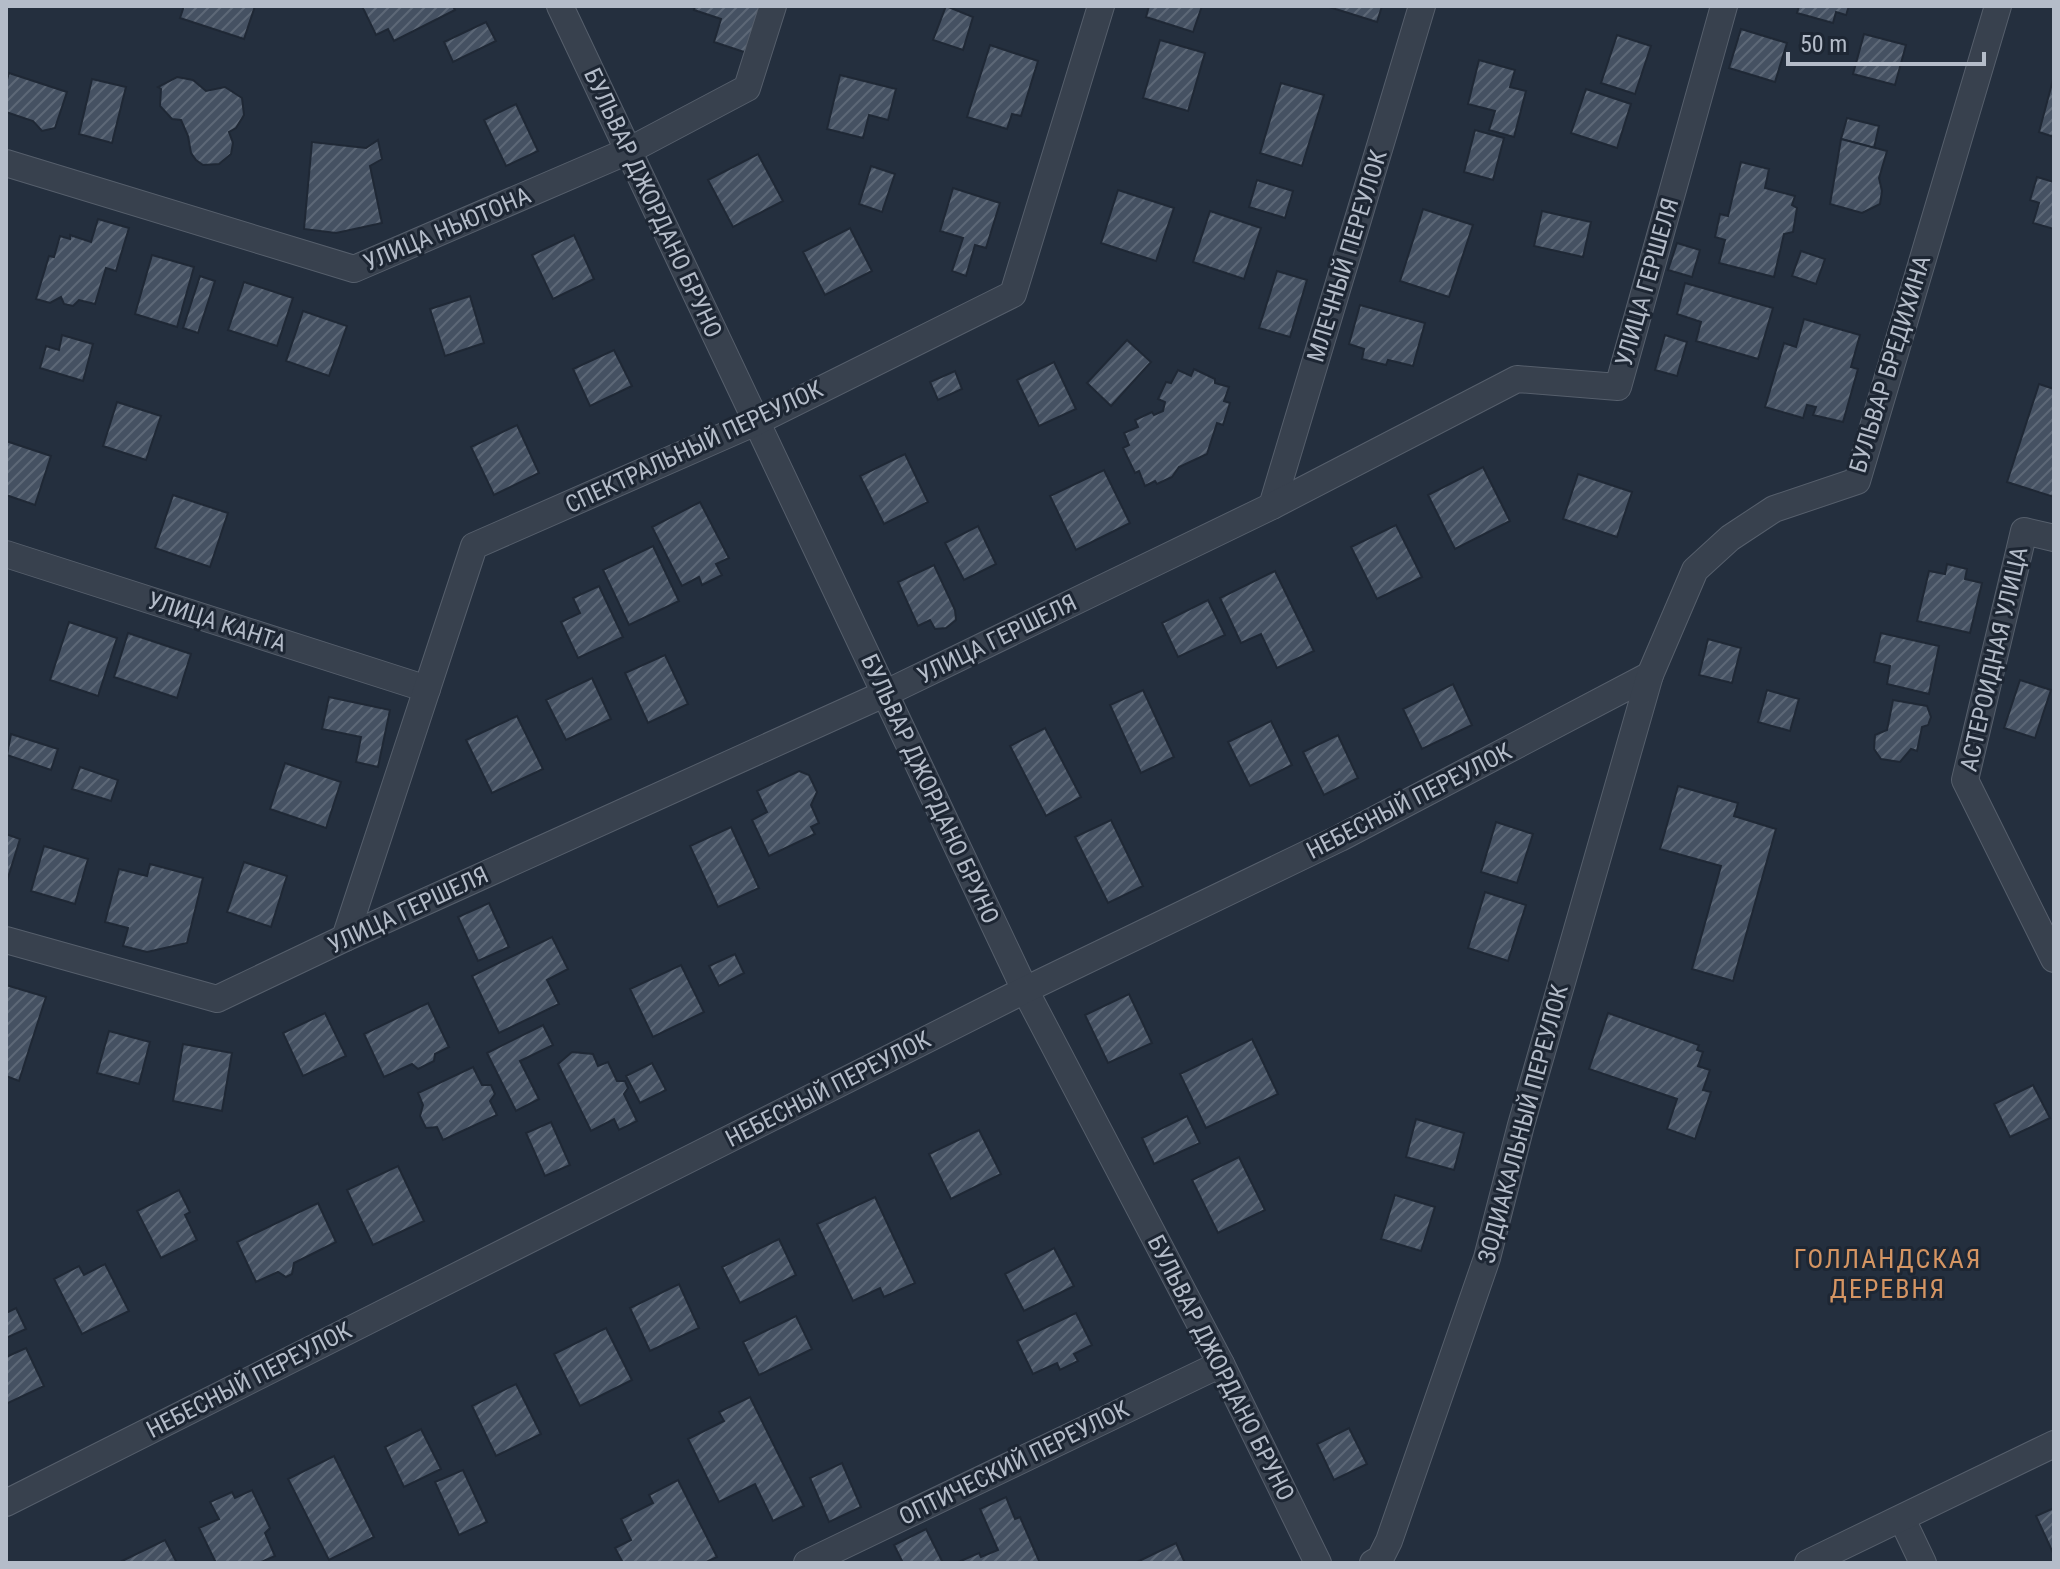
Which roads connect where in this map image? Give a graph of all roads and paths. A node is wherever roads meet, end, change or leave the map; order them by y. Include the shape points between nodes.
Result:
1 (560, 6) edge
2 (773, 6) edge
3 (1101, 6) edge
4 (1422, 6) edge
5 (1724, 6) edge
6 (1998, 6) edge
7 (628, 151) junction
8 (6, 163) edge
9 (756, 422) junction
10 (1272, 506) junction
11 (2054, 538) edge
12 (6, 554) edge
13 (1650, 675) junction
14 (427, 689) junction
15 (884, 694) junction
16 (345, 938) junction
17 (6, 940) edge
18 (2054, 959) edge
19 (1025, 990) junction
20 (1221, 1364) junction
21 (2054, 1444) edge
22 (6, 1503) edge
23 (1902, 1519) junction
24 (807, 1563) edge
25 (1318, 1563) edge
26 (1373, 1563) edge
27 (1808, 1563) edge
28 (1923, 1563) edge

1 - 7 street, БУЛЬВАР ДЖОРДАНО БРУНО
2 - 7 street, УЛИЦА НЬЮТОНА via 747,88
3 - 9 street, СПЕКТРАЛЬНЫЙ ПЕРЕУЛОК via 1013,294
4 - 10 street, МЛЕЧНЫЙ ПЕРЕУЛОК
5 - 10 street, УЛИЦА ГЕРШЕЛЯ via 1618,387 1517,379
6 - 13 street, БУЛЬВАР БРЕДИХИНА via 1857,481 1774,509 1695,570
7 - 8 street, УЛИЦА НЬЮТОНА via 354,269
7 - 9 street, БУЛЬВАР ДЖОРДАНО БРУНО
9 - 14 street, СПЕКТРАЛЬНЫЙ ПЕРЕУЛОК via 474,546
9 - 15 street, БУЛЬВАР ДЖОРДАНО БРУНО
10 - 15 street, УЛИЦА ГЕРШЕЛЯ
11 - 18 street, АСТЕРОИДНАЯ УЛИЦА via 2024,531 1965,780
12 - 14 street, УЛИЦА КАНТА
13 - 19 street, НЕБЕСНЫЙ ПЕРЕУЛОК via 1340,838
13 - 26 street, ЗОДИАКАЛЬНЫЙ ПЕРЕУЛОК via 1487,1258 1389,1541
14 - 16 street, СПЕКТРАЛЬНЫЙ ПЕРЕУЛОК
15 - 16 street, УЛИЦА ГЕРШЕЛЯ
15 - 19 street, БУЛЬВАР ДЖОРДАНО БРУНО
16 - 17 street, УЛИЦА ГЕРШЕЛЯ via 217,999
19 - 20 street, БУЛЬВАР ДЖОРДАНО БРУНО
19 - 22 street, НЕБЕСНЫЙ ПЕРЕУЛОК
20 - 24 street, ОПТИЧЕСКИЙ ПЕРЕУЛОК
20 - 25 street, БУЛЬВАР ДЖОРДАНО БРУНО
21 - 23 street
23 - 27 street
23 - 28 street

